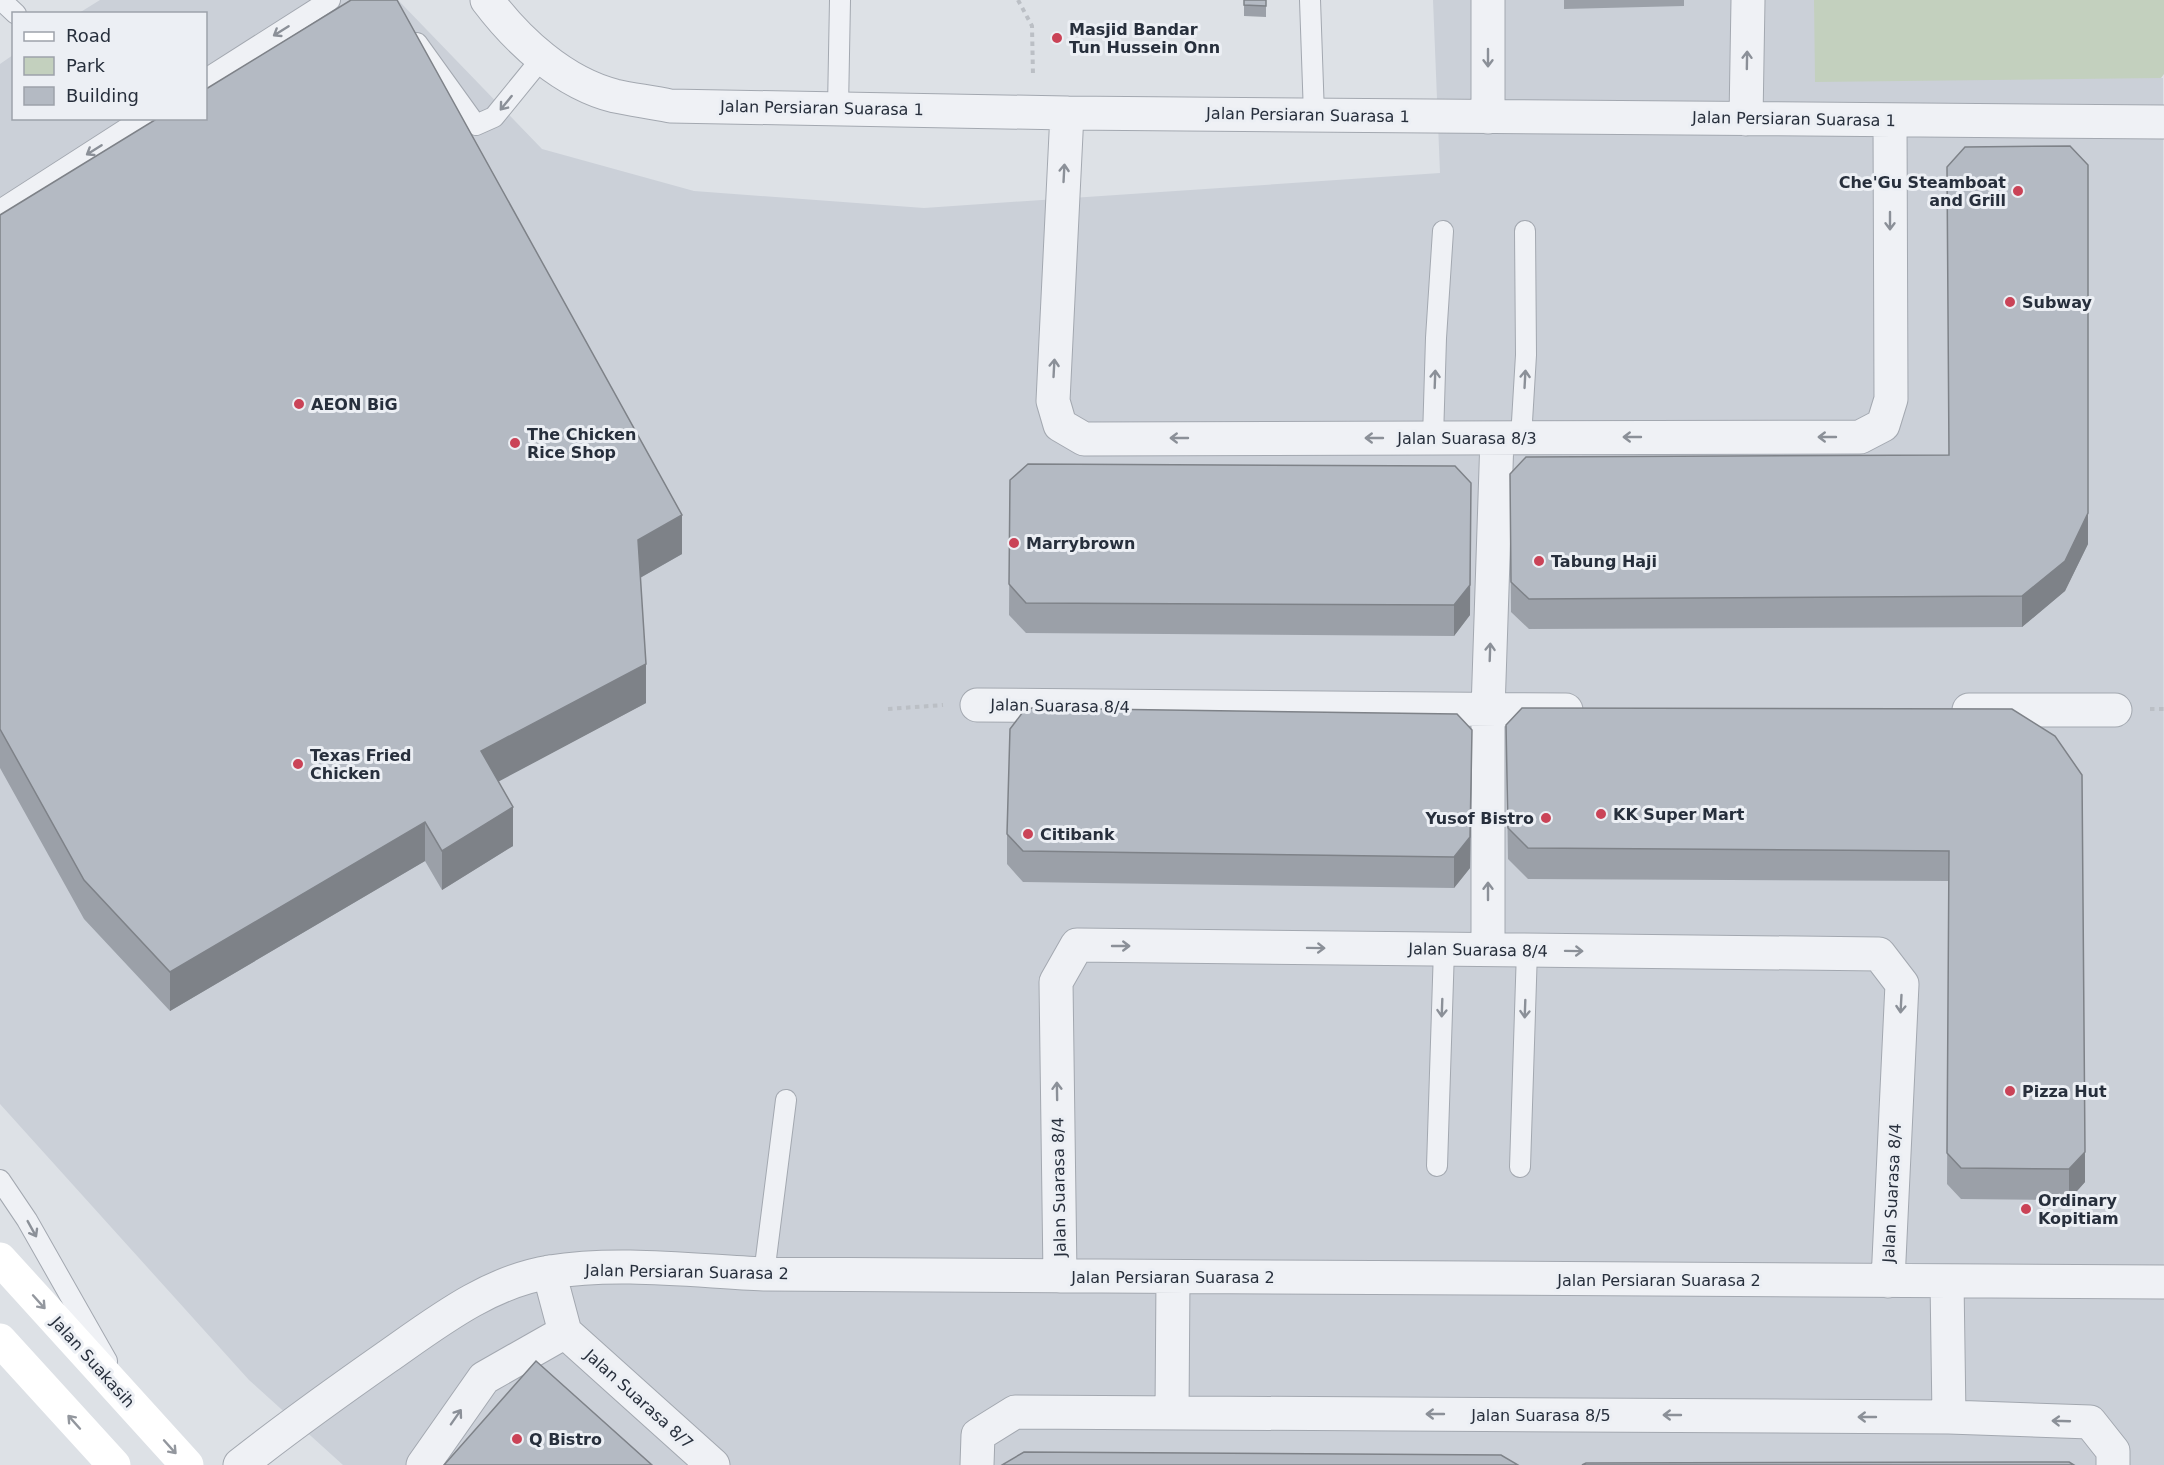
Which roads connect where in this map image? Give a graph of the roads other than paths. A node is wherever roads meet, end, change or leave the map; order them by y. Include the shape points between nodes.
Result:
1 (1, 0) edge
2 (330, 0) edge
3 (487, 0) edge
4 (840, 0) edge
5 (1310, 0) edge
6 (1488, 0) edge
7 (1748, 0) edge
8 (14, 12) edge
9 (406, 28) edge
10 (542, 58) junction
11 (207, 78) edge
12 (838, 108) junction
13 (1067, 113) junction
14 (1314, 115) junction
15 (1488, 117) junction
16 (1746, 119) junction
17 (137, 120) edge
18 (1890, 120) junction
19 (2164, 122) edge
20 (0, 210) edge
21 (1443, 231) dead end
22 (1525, 231) dead end
23 (1433, 438) junction
24 (1509, 438) junction
25 (977, 705) dead end
26 (1488, 710) junction
27 (1595, 710) edge
28 (1938, 710) edge
29 (2115, 710) dead end
30 (1444, 949) junction
31 (1488, 950) junction
32 (1527, 950) junction
33 (786, 1100) dead end
34 (1437, 1166) dead end
35 (1520, 1167) dead end
36 (0, 1180) edge
37 (0, 1259) edge
38 (549, 1272) junction
39 (764, 1274) junction
40 (1060, 1276) junction
41 (1173, 1277) junction
42 (1888, 1281) junction
43 (1947, 1281) junction
44 (2164, 1282) edge
45 (565, 1332) junction
46 (0, 1340) edge
47 (131, 1404) junction
48 (1172, 1413) junction
49 (1949, 1417) junction
50 (114, 1465) edge
51 (187, 1465) edge
52 (240, 1465) edge
53 (423, 1465) edge
54 (713, 1465) edge
55 (977, 1465) edge
56 (2112, 1465) edge

1 - 8 lane
2 -> 11 lane
3 - 10 street, Jalan Persiaran Suarasa 1
4 - 12 lane
5 - 14 lane
6 -> 15 street
16 -> 7 street
10 -> 9 lane via 494,117 476,125
10 - 12 street, Jalan Persiaran Suarasa 1 via 592,88 670,106
12 - 13 street, Jalan Persiaran Suarasa 1
13 - 14 street, Jalan Persiaran Suarasa 1
23 -> 13 street, Jalan Suarasa 8/3 via 1084,439 1060,425 1053,401
14 - 15 street, Jalan Persiaran Suarasa 1
15 - 16 street, Jalan Persiaran Suarasa 1
16 - 18 street, Jalan Persiaran Suarasa 1
17 -> 20 lane
18 - 19 street, Jalan Persiaran Suarasa 1
18 -> 24 street, Jalan Suarasa 8/3 via 1891,399 1883,425 1860,437
23 -> 21 lane
24 -> 22 lane via 1526,355
23 - 24 street, Jalan Suarasa 8/3
26 -> 24 street
25 - 26 street, Jalan Suarasa 8/4
26 - 27 street, Jalan Suarasa 8/4
31 -> 26 street
28 - 29 street
30 - 31 street, Jalan Suarasa 8/4
30 -> 34 lane
40 -> 30 street, Jalan Suarasa 8/4 via 1056,982 1077,945
31 - 32 street, Jalan Suarasa 8/4
32 -> 35 lane
32 -> 42 street, Jalan Suarasa 8/4 via 1879,954 1902,984
33 - 39 lane
36 -> 47 lane via 27,1220
37 -> 47 main road, Jalan Suakasih
38 - 39 street, Jalan Persiaran Suarasa 2 via 598,1267
38 - 45 street
38 - 52 street, Jalan Persiaran Suarasa 2 via 508,1282 459,1307 297,1419
39 - 40 street, Jalan Persiaran Suarasa 2
40 - 41 street, Jalan Persiaran Suarasa 2
41 - 42 street, Jalan Persiaran Suarasa 2
41 - 48 street
42 - 43 street, Jalan Persiaran Suarasa 2
43 - 44 street, Jalan Persiaran Suarasa 2
43 - 49 street
53 -> 45 street via 484,1378
45 - 54 street, Jalan Suarasa 8/7
50 -> 46 main road
47 -> 51 main road, Jalan Suakasih
49 -> 48 street, Jalan Suarasa 8/5
48 - 55 street, Jalan Suarasa 8/5 via 1014,1412 978,1435
56 -> 49 street, Jalan Suarasa 8/5 via 2114,1451 2090,1422

